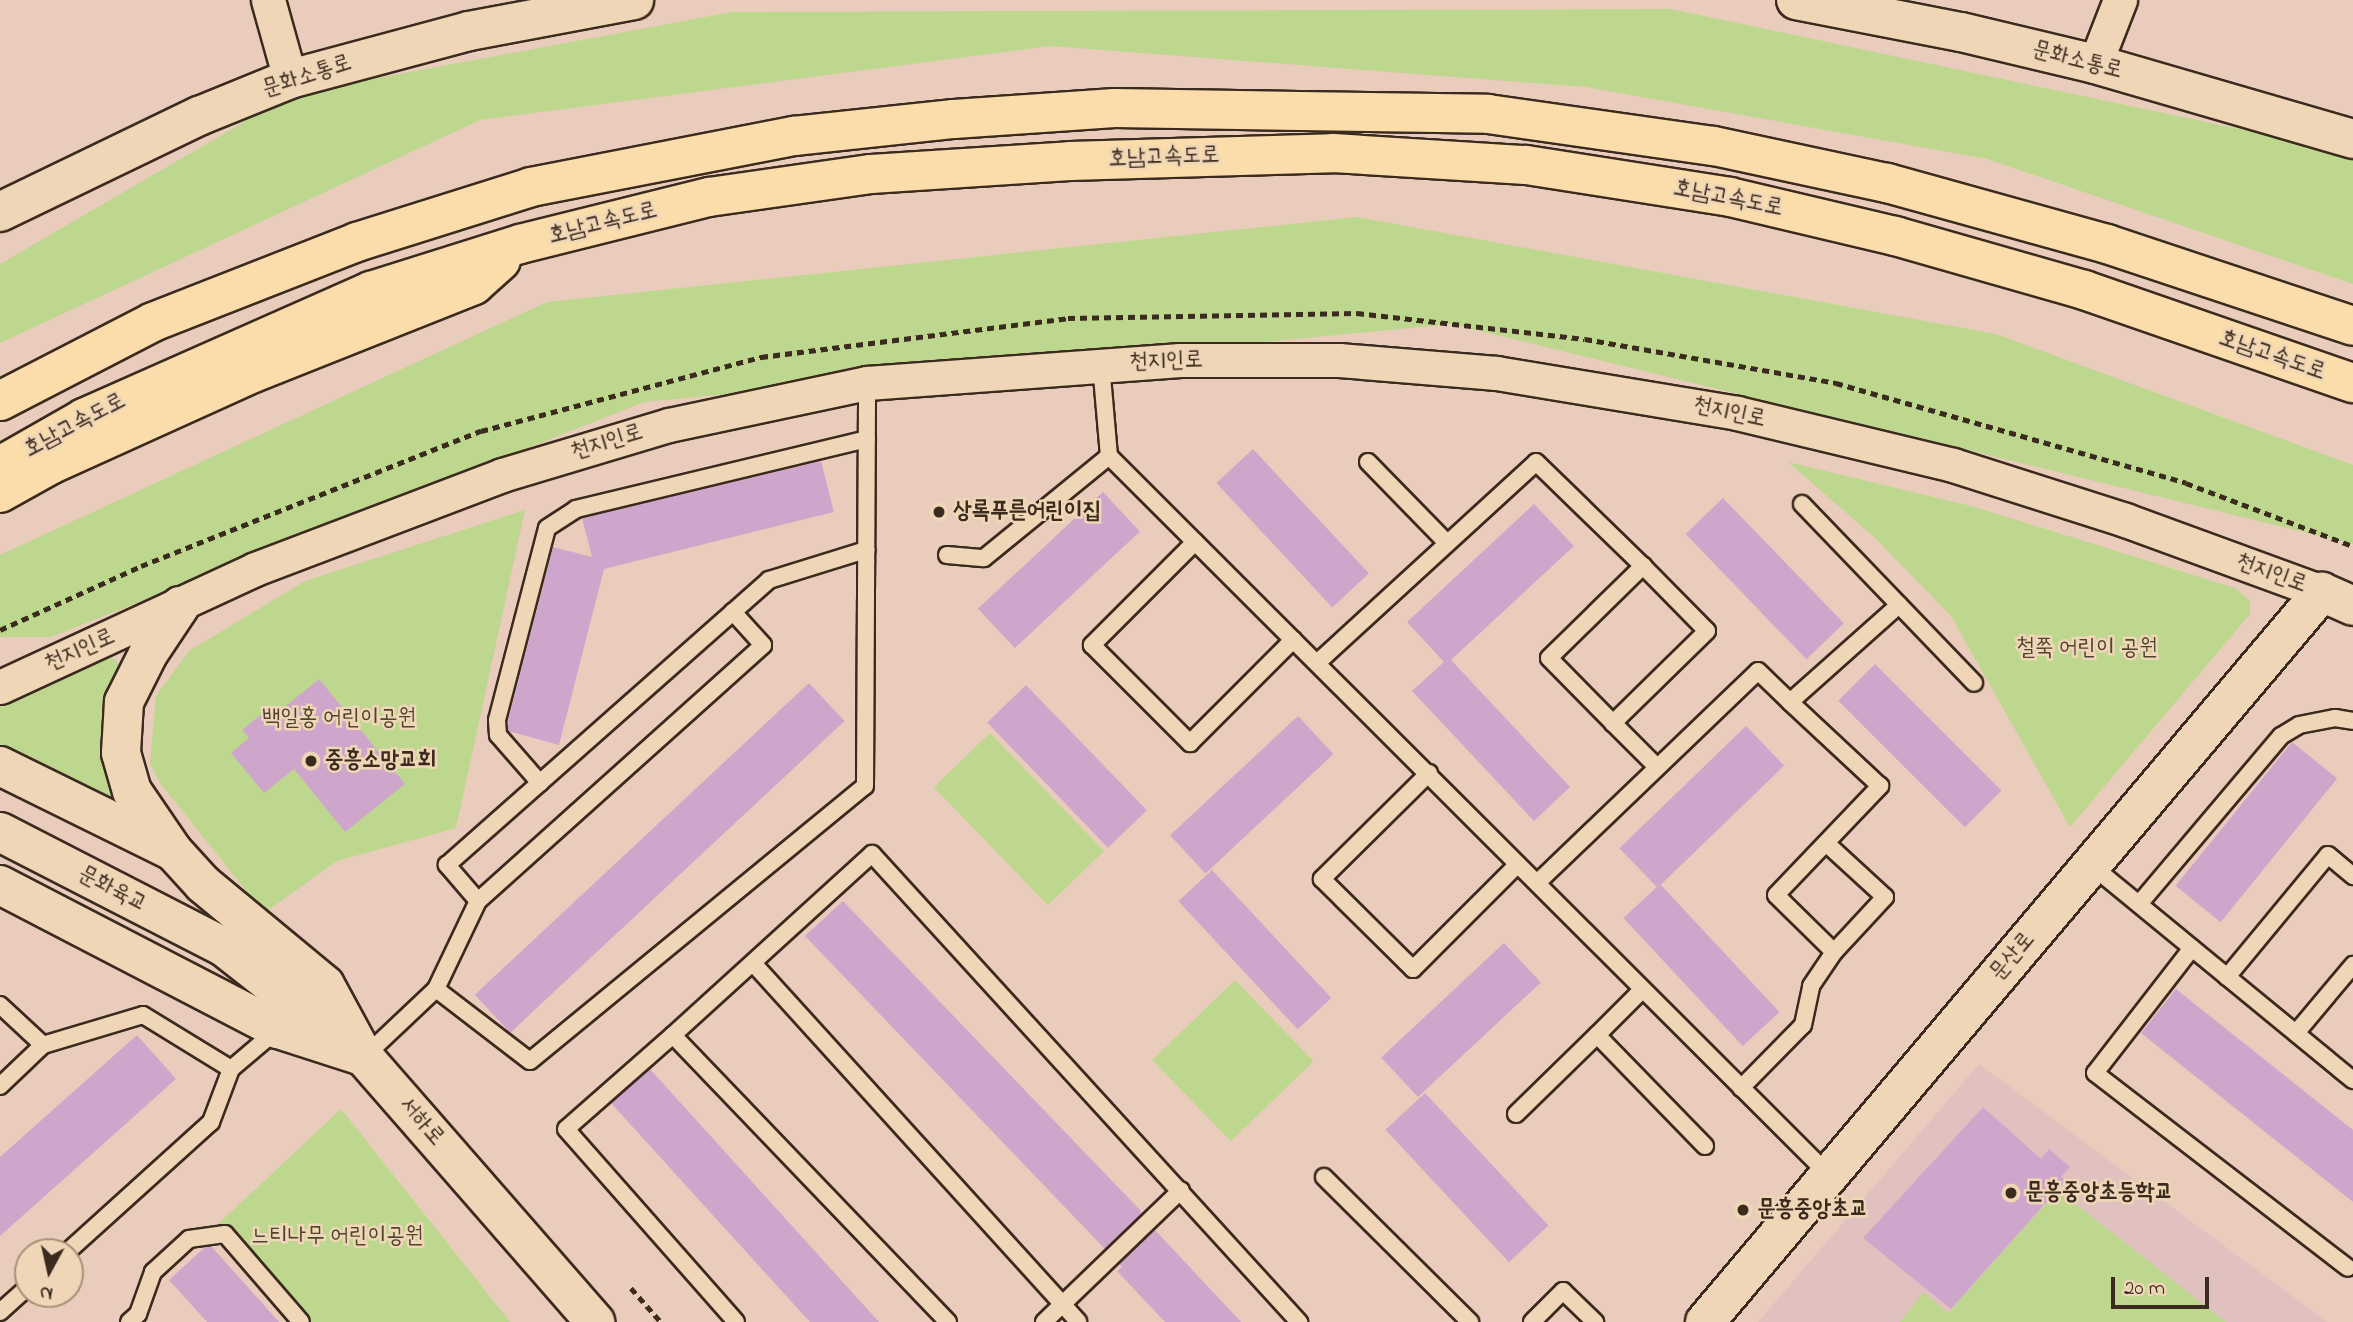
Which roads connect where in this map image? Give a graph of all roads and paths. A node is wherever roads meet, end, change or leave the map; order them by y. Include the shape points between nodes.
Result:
1 (268, 0) edge
2 (634, 0) edge
3 (1796, 0) edge
4 (2120, 0) edge
5 (2095, 64) junction
6 (290, 79) junction
7 (2353, 139) edge
8 (0, 212) edge
9 (520, 244) junction
10 (2353, 327) edge
11 (1101, 364) junction
12 (867, 383) junction
13 (2353, 383) edge
14 (0, 401) edge
15 (867, 439) junction
16 (1109, 456) junction
17 (1368, 462) dead end
18 (0, 466) edge
19 (0, 493) edge
20 (1802, 504) dead end
21 (1195, 542) junction
22 (1447, 543) junction
23 (2353, 546) edge
24 (866, 550) junction
25 (947, 555) dead end
26 (1643, 566) junction
27 (2337, 599) edge
28 (1899, 605) junction
29 (180, 606) junction
30 (733, 612) junction
31 (0, 630) edge
32 (1293, 640) junction
33 (1317, 663) junction
34 (1974, 684) dead end
35 (0, 687) edge
36 (1790, 702) junction
37 (2353, 722) edge
38 (1613, 723) junction
39 (0, 766) edge
40 (1657, 767) junction
41 (1429, 773) junction
42 (540, 783) junction
43 (0, 832) edge
44 (1826, 843) junction
45 (173, 851) junction
46 (1518, 864) junction
47 (2091, 865) junction
48 (2353, 876) edge
49 (1537, 883) junction
50 (0, 885) edge
51 (478, 901) junction
52 (2138, 904) junction
53 (224, 947) joint
54 (2192, 948) junction
55 (1834, 952) junction
56 (753, 963) junction
57 (2353, 965) edge
58 (2227, 977) junction
59 (436, 989) junction
60 (1642, 990) junction
61 (0, 1005) edge
62 (278, 1029) junction
63 (2296, 1033) junction
64 (673, 1035) junction
65 (1597, 1035) junction
66 (43, 1045) junction
67 (364, 1057) junction
68 (231, 1069) junction
69 (2353, 1080) edge
70 (0, 1086) edge
71 (1741, 1088) junction
72 (1516, 1114) dead end
73 (1705, 1146) dead end
74 (1829, 1175) junction
75 (1324, 1178) dead end
76 (1181, 1190) junction
77 (83, 1238) edge
78 (2348, 1268) dead end
79 (631, 1288) dead end
80 (14, 1300) edge
81 (1062, 1305) junction
82 (0, 1312) edge
83 (138, 1319) edge
84 (301, 1322) edge
85 (596, 1322) edge
86 (661, 1322) edge
87 (736, 1322) edge
88 (947, 1322) edge
89 (1044, 1322) edge
90 (1078, 1322) edge
91 (1299, 1322) edge
92 (1471, 1322) edge
93 (1532, 1322) edge
94 (1595, 1322) edge
95 (1704, 1322) edge

1 - 6 street
2 - 6 street, 문화소통로 via 469,31
3 - 5 street, 문화소통로
4 - 5 street
5 - 7 street, 문화소통로
6 - 8 street, 문화소통로 via 199,116
9 - 13 highway, 호남고속도로 via 709,197 872,174 1070,161 1333,153 1526,165 1730,197 1895,236 2084,290
9 - 18 highway, 호남고속도로 via 371,291 84,418
9 - 19 highway via 474,285 253,373
10 - 14 highway, 호남고속도로 via 2094,240 1887,183 1714,146 1488,114 1115,108 794,136 531,187 357,242 153,322
11 - 12 street, 천지인로
11 - 16 lane
11 - 27 street, 천지인로 via 1378,363 1496,373 1737,413 1953,465 2125,520
12 - 15 lane
12 - 29 street, 천지인로 via 668,425 502,475 255,569
15 - 24 lane
15 - 42 lane via 576,509 547,528 497,720 498,735
16 - 21 lane
16 - 25 lane via 984,558
17 - 22 lane
20 - 28 lane
21 - 32 lane
21 - 32 lane via 1092,645 1190,743
22 - 26 lane via 1536,462
22 - 33 lane
23 - 31 path via 2186,483 1836,383 1585,339 1357,313 1068,318 761,357 481,431 141,566
24 - 30 lane via 769,580
24 - 59 lane via 864,786 530,1061
26 - 38 lane via 1707,631
26 - 38 lane via 1549,658
27 - 47 street, 문산로
28 - 34 lane
28 - 36 lane
29 - 35 street, 천지인로
29 - 45 street via 124,702 121,753 132,791
30 - 42 lane
30 - 51 lane via 763,645
32 - 33 lane
33 - 41 lane
36 - 40 lane via 1758,671
36 - 44 lane via 1880,786
37 - 52 lane via 2335,718 2299,725 2281,736
38 - 40 lane
39 - 45 street
40 - 49 lane
41 - 46 lane
41 - 46 lane via 1322,879 1413,969
42 - 51 lane via 447,865
43 - 53 street, 문화육교
44 - 55 lane via 1776,895
44 - 55 lane via 1885,897
45 - 67 street via 203,884 325,985
46 - 49 lane
47 - 52 lane
47 - 74 street, 문산로
48 - 58 lane via 2328,855
49 - 60 lane
50 - 62 street
51 - 59 lane
52 - 54 lane
53 - 67 street, 서하로
54 - 58 lane
54 - 78 lane via 2095,1073
55 - 71 lane via 1811,986 1803,1025
56 - 64 lane
56 - 76 lane via 872,854
56 - 81 lane
57 - 63 lane
58 - 63 lane
59 - 67 lane
60 - 65 lane
60 - 71 lane
61 - 66 lane
62 - 67 street
62 - 68 lane
63 - 69 lane
64 - 87 lane via 566,1129
64 - 88 lane
65 - 72 lane
65 - 73 lane
66 - 68 lane via 143,1015
66 - 70 lane
67 - 85 street, 서하로
68 - 77 lane via 211,1122
71 - 74 lane
74 - 95 street, 문산로
75 - 92 lane
76 - 81 lane
76 - 91 lane
79 - 86 path
80 - 82 lane
81 - 89 lane
81 - 90 lane
83 - 84 lane via 153,1272 189,1239 225,1234
93 - 94 lane via 1563,1291

